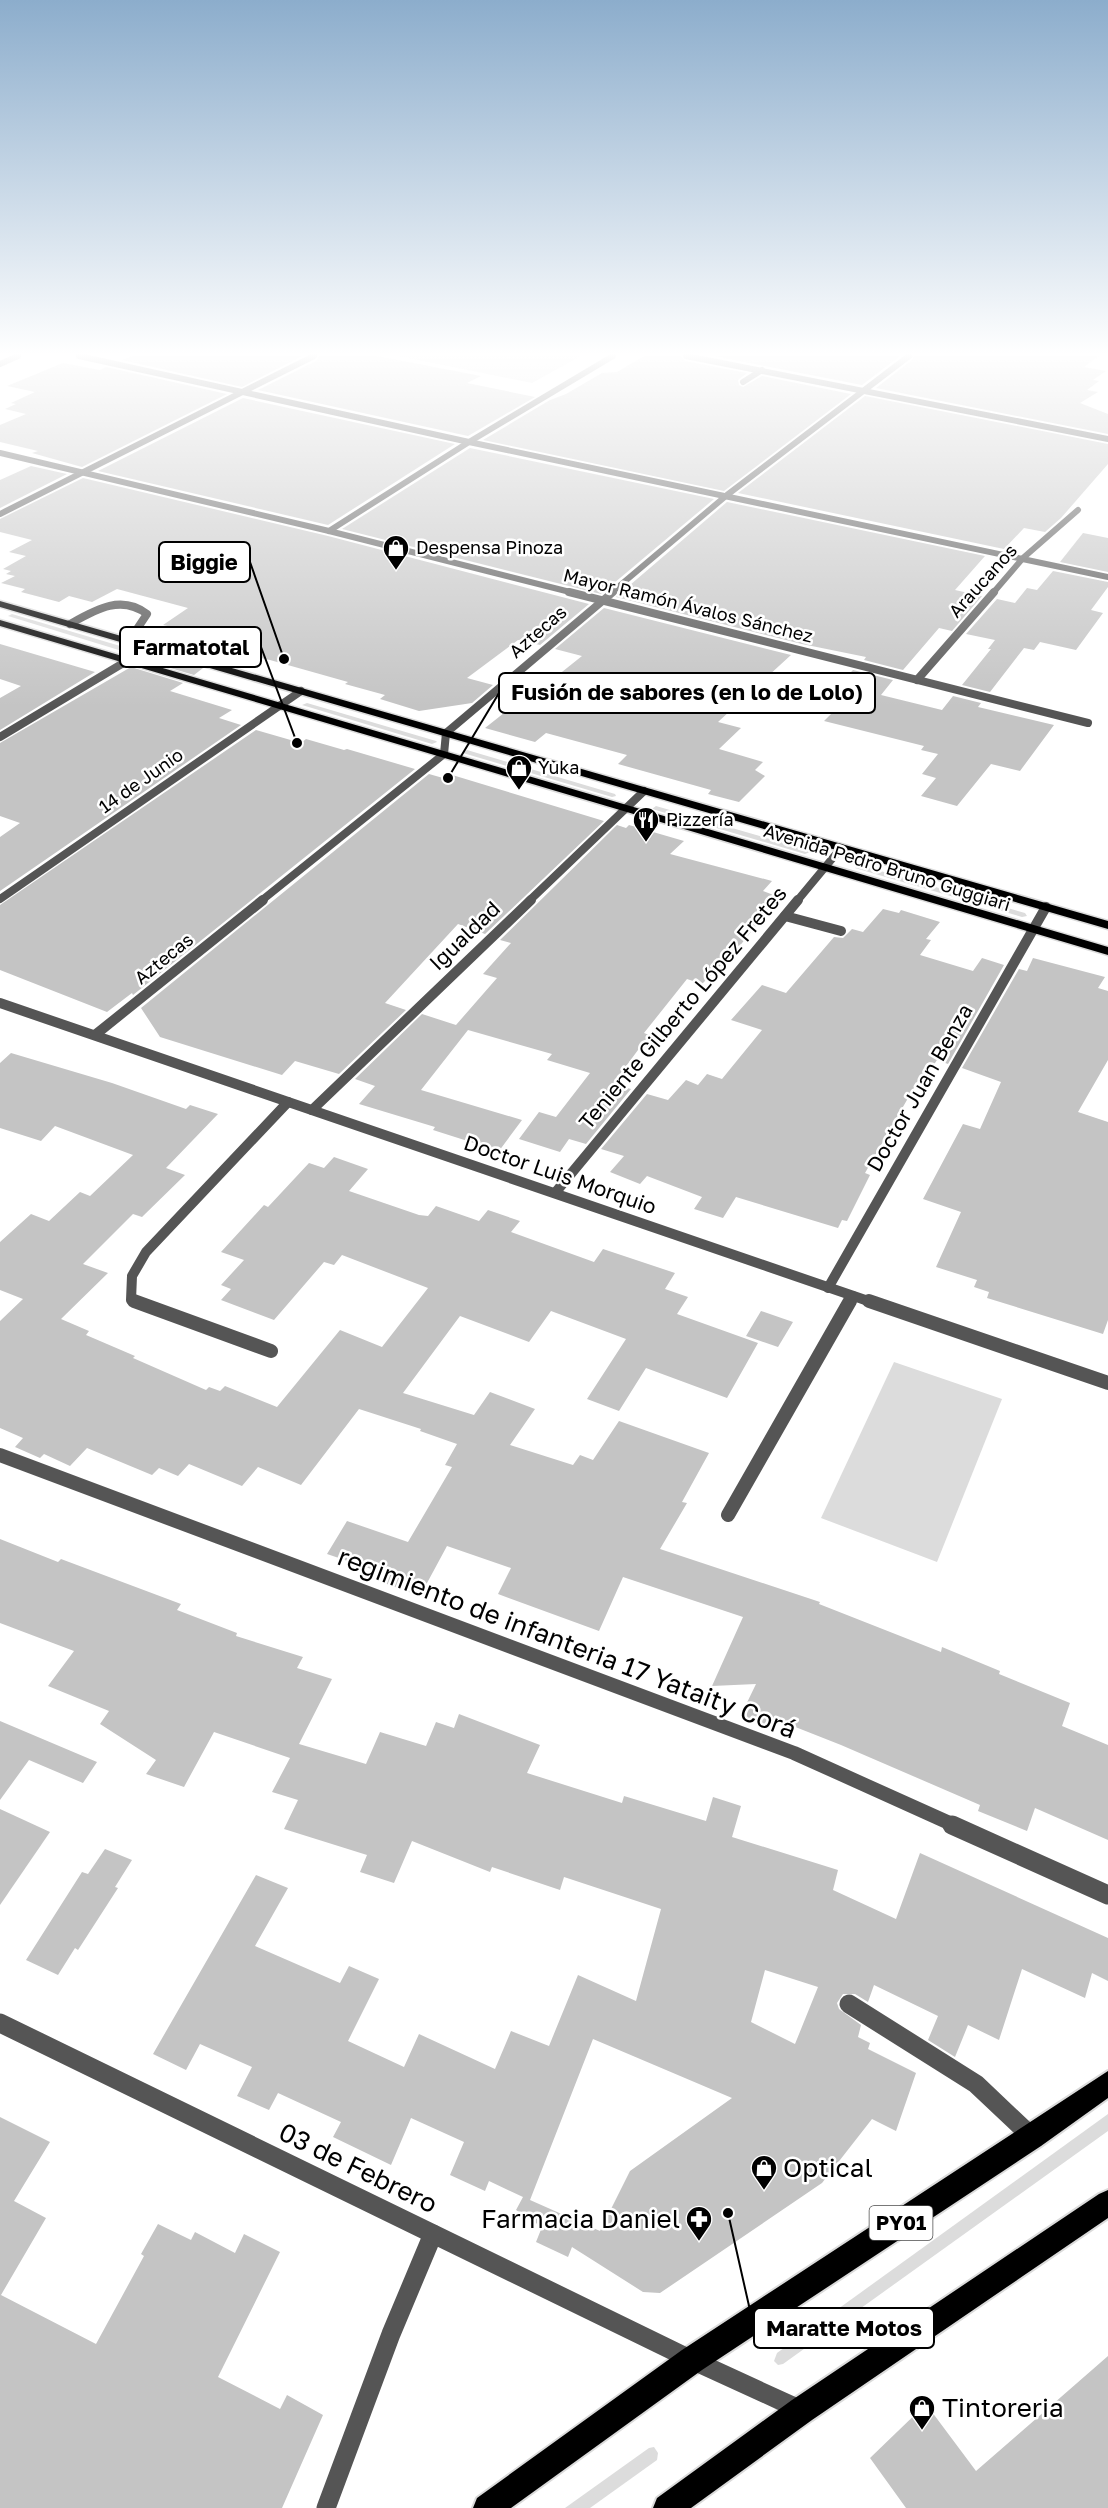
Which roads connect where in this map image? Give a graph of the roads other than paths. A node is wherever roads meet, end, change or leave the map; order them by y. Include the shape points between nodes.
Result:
1 (83, 473) joint
2 (420, 473) edge
3 (620, 473) edge
4 (756, 473) edge
5 (727, 495) junction
6 (1078, 510) dead end
7 (0, 514) edge
8 (329, 531) junction
9 (1023, 558) junction
10 (1108, 577) edge
11 (601, 600) junction
12 (2, 605) edge
13 (0, 622) edge
14 (70, 624) junction
15 (129, 641) junction
16 (150, 647) junction
17 (128, 660) junction
18 (917, 680) junction
19 (301, 691) junction
20 (280, 705) junction
21 (1088, 723) dead end
22 (446, 733) junction
23 (0, 737) edge
24 (444, 754) junction
25 (644, 791) junction
26 (626, 808) junction
27 (841, 848) junction
28 (825, 867) junction
29 (0, 899) edge
30 (1046, 907) junction
31 (785, 915) junction
32 (1108, 925) edge
33 (1033, 928) junction
34 (841, 931) dead end
35 (1108, 951) edge
36 (0, 1003) edge
37 (95, 1035) junction
38 (288, 1101) junction
39 (312, 1110) junction
40 (555, 1193) junction
41 (828, 1288) junction
42 (853, 1296) junction
43 (272, 1351) dead end
44 (1108, 1383) edge
45 (0, 1455) edge
46 (728, 1515) dead end
47 (1108, 1895) edge
48 (849, 2004) dead end
49 (0, 2024) edge
50 (1108, 2083) edge
51 (1032, 2138) junction
52 (1108, 2203) edge
53 (433, 2234) junction
54 (692, 2360) junction
55 (802, 2410) junction
56 (326, 2508) edge
57 (487, 2508) edge
58 (668, 2508) edge

1 - 7 street
1 - 8 street, Mayor Ramón Ávalos Sánchez
2 - 8 street
3 - 5 street
4 - 5 street, Aztecas
5 - 9 street
5 - 11 street, Aztecas
6 - 9 street, Araucanos
8 - 11 street, Mayor Ramón Ávalos Sánchez
9 - 10 street
9 - 18 street, Araucanos
11 - 18 street, Mayor Ramón Ávalos Sánchez
11 - 22 street, Aztecas
12 - 14 main road, Avenida Pedro Bruno Guggiari
13 - 17 main road, Avenida Pedro Bruno Guggiari
14 - 15 main road, Avenida Pedro Bruno Guggiari
14 - 15 street via 107,605 140,607 147,614
15 - 16 main road, Avenida Pedro Bruno Guggiari
16 - 17 street
16 - 19 main road, Avenida Pedro Bruno Guggiari
17 - 20 main road, Avenida Pedro Bruno Guggiari
17 - 23 street
18 - 21 street, Mayor Ramón Ávalos Sánchez
19 - 20 street, 14 de Junio
19 - 22 main road, Avenida Pedro Bruno Guggiari
20 - 24 main road, Avenida Pedro Bruno Guggiari
20 - 29 street, 14 de Junio
22 - 24 street
22 - 25 main road, Avenida Pedro Bruno Guggiari
24 - 26 main road, Avenida Pedro Bruno Guggiari
24 - 37 street, Aztecas
25 - 26 street, Igualdad
25 - 27 main road, Avenida Pedro Bruno Guggiari
26 - 28 main road, Avenida Pedro Bruno Guggiari
26 - 39 street, Igualdad
27 - 28 street, Teniente Gilberto López Fretes
27 - 30 main road, Avenida Pedro Bruno Guggiari
28 - 31 street, Teniente Gilberto López Fretes
28 - 33 main road, Avenida Pedro Bruno Guggiari
30 - 32 main road, Avenida Pedro Bruno Guggiari
30 - 33 street, Doctor Juan Benza
31 - 34 street
31 - 40 street, Teniente Gilberto López Fretes
33 - 35 main road, Avenida Pedro Bruno Guggiari
33 - 41 street, Doctor Juan Benza
36 - 37 street, Doctor Luis Morquio
37 - 38 street, Doctor Luis Morquio
38 - 39 street, Doctor Luis Morquio
38 - 43 street via 146,1252 132,1276 131,1300
39 - 40 street, Doctor Luis Morquio
40 - 41 street, Doctor Luis Morquio
41 - 42 street, Doctor Luis Morquio
42 - 44 street, Doctor Luis Morquio
42 - 46 street
45 - 47 street, regimiento de infanteria 17 Yataity Corá via 794,1753
48 - 51 street via 976,2084
49 - 53 street, 03 de Febrero
50 - 51 highway, PY01
51 - 54 highway, PY01
52 - 55 highway
53 - 54 street, 03 de Febrero
53 - 56 street
54 - 55 street, 03 de Febrero
54 - 57 highway, PY01
55 - 58 highway

